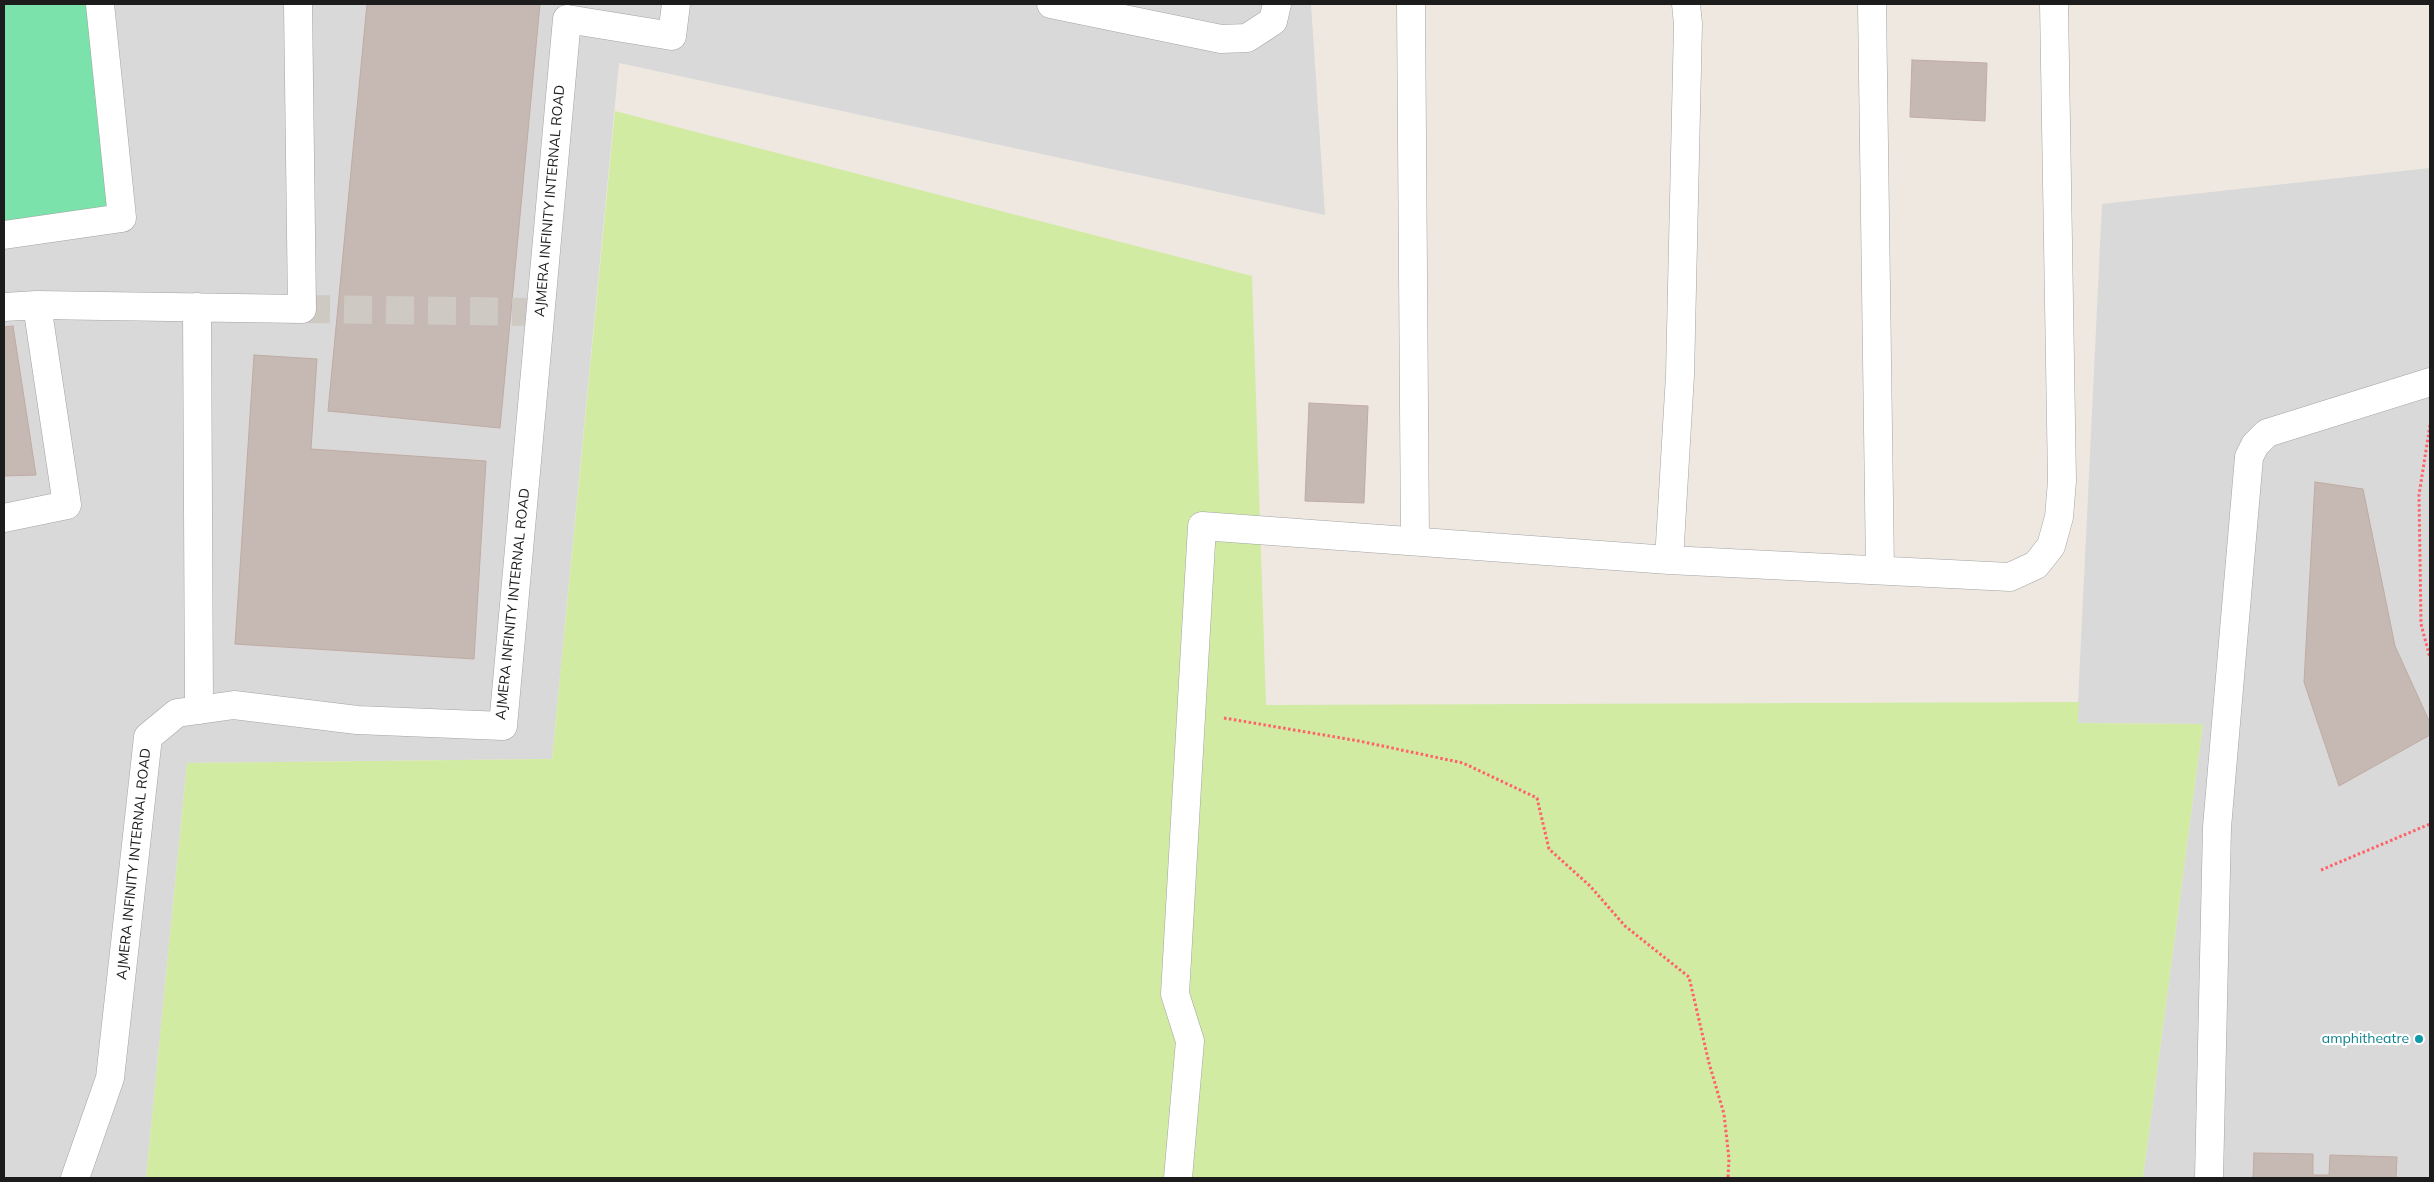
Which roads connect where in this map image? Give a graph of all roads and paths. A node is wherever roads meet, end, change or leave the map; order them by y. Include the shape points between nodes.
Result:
1 (100, 4) edge
2 (298, 4) edge
3 (676, 4) edge
4 (1051, 4) edge
5 (1277, 4) edge
6 (1411, 4) edge
7 (1686, 4) edge
8 (1872, 4) edge
9 (2054, 4) edge
10 (4, 235) edge
11 (37, 305) junction
12 (4, 307) edge
13 (197, 307) junction
14 (2430, 382) edge
15 (2430, 425) edge
16 (4, 518) edge
17 (1415, 541) junction
18 (1669, 560) junction
19 (1880, 570) junction
20 (2430, 658) edge
21 (199, 710) junction
22 (1192, 712) junction
23 (2430, 824) edge
24 (2321, 870) dead end
25 (75, 1178) edge
26 (1178, 1178) edge
27 (1728, 1178) edge
28 (2209, 1178) edge

1 - 10 street via 122,218
2 - 13 street via 302,309
3 - 21 street, AJMERA INFINITY INTERNAL ROAD via 672,36 567,19 503,726 357,720 234,705
4 - 5 street via 1221,39 1247,38 1273,21
6 - 17 street
7 - 18 street via 1680,375
8 - 19 street
9 - 19 street via 2062,481 2059,517 2051,546 2036,565 2010,577
11 - 12 street
11 - 13 street
11 - 16 street via 67,505
13 - 21 street
14 - 28 street via 2267,433 2249,457 2217,827
15 - 20 path via 2419,495 2421,624
17 - 18 street
17 - 22 street via 1202,526
18 - 19 street
21 - 25 street, AJMERA INFINITY INTERNAL ROAD via 177,713 148,737 110,1078
22 - 26 street via 1176,994 1190,1041
22 - 27 path via 1463,763 1537,798 1549,849 1590,886 1626,926 1689,977 1724,1114
23 - 24 path

